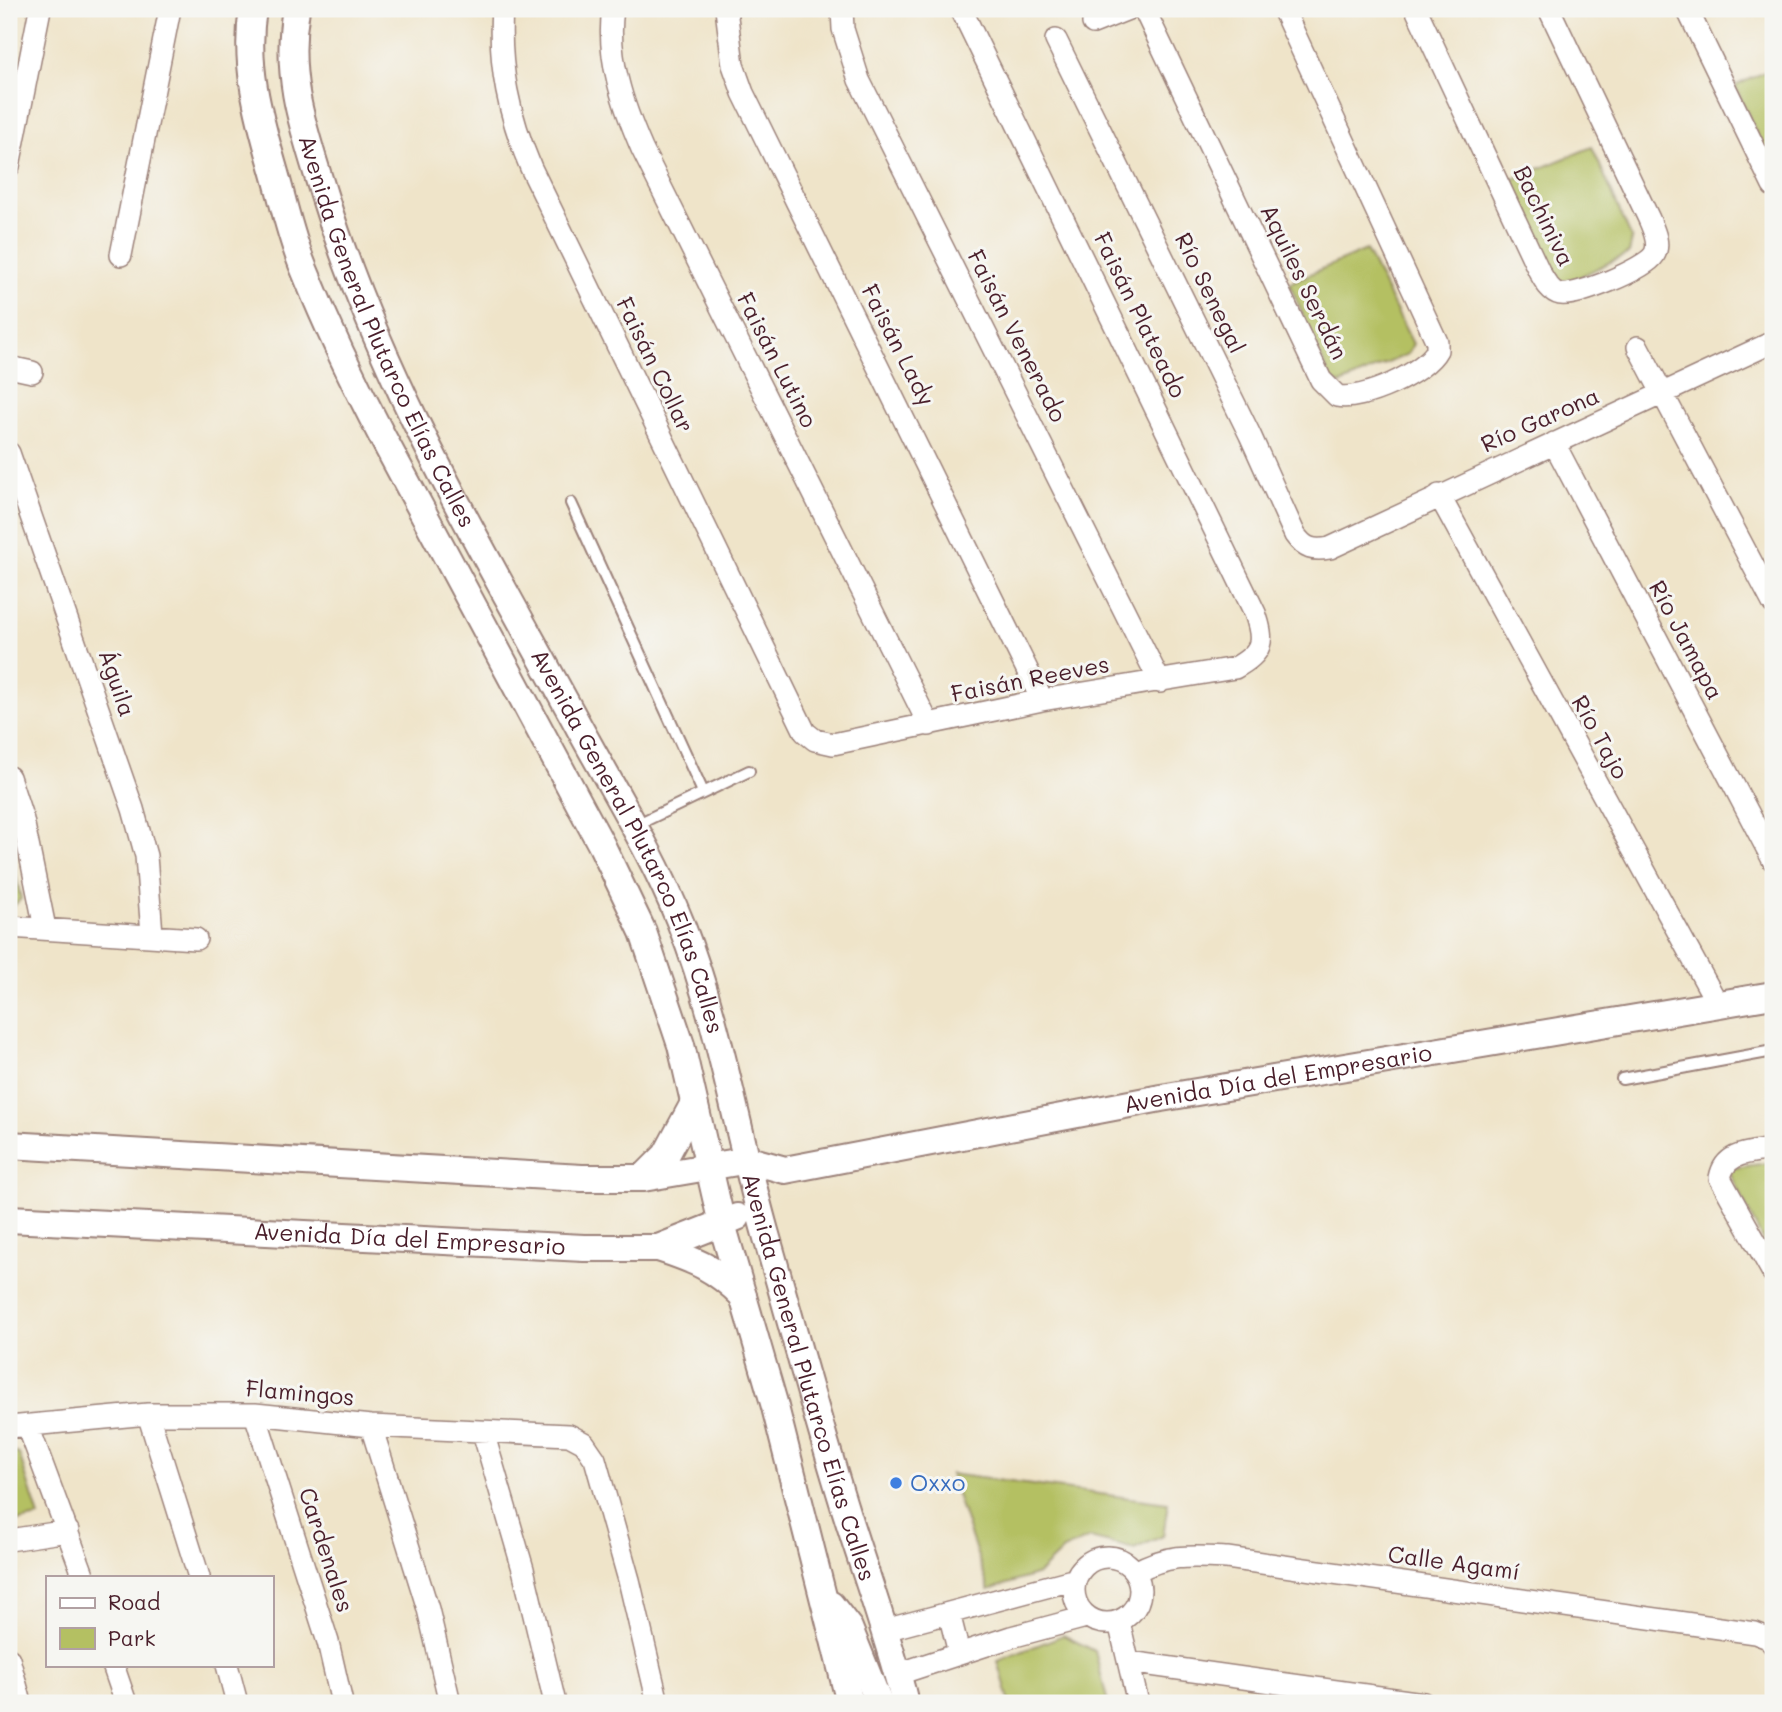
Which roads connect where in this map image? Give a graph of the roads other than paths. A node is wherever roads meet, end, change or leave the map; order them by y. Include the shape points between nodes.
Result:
1 (40, 9) edge
2 (170, 9) edge
3 (253, 9) edge
4 (296, 9) edge
5 (502, 9) edge
6 (613, 9) edge
7 (726, 9) edge
8 (842, 9) edge
9 (961, 9) edge
10 (1128, 9) edge
11 (1144, 9) edge
12 (1283, 9) edge
13 (1416, 9) edge
14 (1549, 9) edge
15 (1687, 9) edge
16 (1093, 23) dead end
17 (1056, 40) dead end
18 (9, 166) edge
19 (1773, 186) edge
20 (121, 255) dead end
21 (1773, 344) edge
22 (1638, 347) dead end
23 (9, 367) edge
24 (32, 372) dead end
25 (1662, 394) junction
26 (1554, 443) junction
27 (9, 453) edge
28 (1439, 495) junction
29 (571, 503) dead end
30 (433, 529) junction
31 (476, 538) junction
32 (1329, 548) joint
33 (1773, 603) edge
34 (1261, 647) joint
35 (1160, 682) junction
36 (1042, 700) junction
37 (929, 725) junction
38 (805, 732) joint
39 (749, 771) dead end
40 (9, 777) edge
41 (703, 792) junction
42 (16, 820) edge
43 (633, 827) junction
44 (1773, 860) edge
45 (9, 927) edge
46 (45, 928) junction
47 (152, 934) junction
48 (196, 939) dead end
49 (1773, 995) edge
50 (1717, 1003) junction
51 (1773, 1051) edge
52 (1622, 1079) dead end
53 (694, 1103) junction
54 (9, 1145) edge
55 (1773, 1149) edge
56 (748, 1160) junction
57 (709, 1167) junction
58 (785, 1170) junction
59 (643, 1178) junction
60 (758, 1206) junction
61 (9, 1219) edge
62 (722, 1224) junction
63 (658, 1248) junction
64 (1773, 1273) edge
65 (743, 1296) junction
66 (148, 1414) junction
67 (255, 1414) junction
68 (18, 1426) edge
69 (372, 1426) junction
70 (483, 1432) junction
71 (68, 1531) junction
72 (9, 1540) edge
73 (1135, 1572) junction
74 (84, 1576) edge
75 (199, 1576) edge
76 (1076, 1579) junction
77 (823, 1595) junction
78 (949, 1613) junction
79 (1086, 1617) junction
80 (1119, 1622) junction
81 (885, 1630) junction
82 (1771, 1641) edge
83 (960, 1653) junction
84 (9, 1659) edge
85 (1129, 1662) junction
86 (113, 1666) edge
87 (227, 1666) edge
88 (898, 1674) junction
89 (21, 1703) edge
90 (126, 1703) edge
91 (237, 1703) edge
92 (342, 1703) edge
93 (450, 1703) edge
94 (555, 1703) edge
95 (658, 1703) edge
96 (850, 1703) edge
97 (879, 1703) edge
98 (905, 1703) edge
99 (1138, 1703) edge
100 (1423, 1703) edge

1 - 18 street
2 - 20 street
3 - 30 street, Avenida General Plutarco Elías Calles via 248,50 253,84 303,266 351,376
4 - 31 street, Avenida General Plutarco Elías Calles via 293,89 334,229 379,339
5 - 38 street, Faisán Collar via 502,70 508,105 531,168
6 - 37 street, Faisán Lutino via 618,83 642,149
7 - 36 street, Faisán Lady via 733,65 743,93
8 - 35 street, Faisán Venerado via 843,29 859,79
9 - 34 street, Faisán Plateado via 1255,613
10 - 16 street
11 - 12 street, Aquiles Serdán via 1321,380 1337,396 1358,398 1427,362 1437,351 1437,342
13 - 14 street, Bachiniva via 1545,282 1561,294 1639,268 1657,248 1649,219
15 - 19 street
17 - 32 street, Río Senegal via 1295,536 1303,546
21 - 25 street, Río Garona
22 - 25 street
23 - 24 street
25 - 26 street, Río Garona
25 - 33 street
26 - 28 street, Río Garona
26 - 44 street, Río Jamapa
27 - 47 street, Águila via 133,809 146,856
28 - 32 street, Río Garona
28 - 50 street, Río Tajo
29 - 41 lane
30 - 31 street via 455,539
30 - 53 street, Avenida General Plutarco Elías Calles via 643,932 681,1045
31 - 43 street, Avenida General Plutarco Elías Calles
34 - 35 street, Faisán Reeves via 1235,668
35 - 36 street, Faisán Reeves
36 - 37 street, Faisán Reeves
37 - 38 street, Faisán Reeves via 833,744
39 - 41 lane
40 - 42 street
41 - 43 lane
42 - 46 street
43 - 56 street, Avenida General Plutarco Elías Calles via 679,918 698,970
45 - 46 street
46 - 47 street
47 - 48 street
49 - 50 street, Avenida Día del Empresario
50 - 58 street, Avenida Día del Empresario via 1175,1095
51 - 52 lane
53 - 57 street, Avenida General Plutarco Elías Calles
53 - 59 street via 666,1155
54 - 59 street, Avenida Día del Empresario
55 - 64 street via 1731,1157 1722,1166 1720,1178
56 - 57 street, Avenida Día del Empresario
56 - 58 street, Avenida Día del Empresario
56 - 60 street, Avenida General Plutarco Elías Calles
57 - 59 street, Avenida Día del Empresario
57 - 62 street, Avenida General Plutarco Elías Calles
58 - 60 street, Avenida Día del Empresario
60 - 62 street, Avenida Día del Empresario
60 - 81 street, Avenida General Plutarco Elías Calles via 846,1513
61 - 63 street, Avenida Día del Empresario
62 - 63 street, Avenida Día del Empresario
62 - 65 street, Avenida General Plutarco Elías Calles
63 - 65 street via 708,1266
65 - 77 street, Avenida General Plutarco Elías Calles
66 - 67 street, Flamingos
66 - 68 street, Flamingos
66 - 75 street
67 - 69 street, Flamingos
67 - 92 street, Cardenales via 328,1642
68 - 71 street
69 - 70 street, Flamingos
69 - 93 street via 428,1609
70 - 94 street
70 - 95 street, Flamingos via 569,1435 584,1443 594,1459 629,1580
71 - 72 street
71 - 74 street
73 - 76 street via 1125,1562 1103,1558 1084,1566
73 - 80 street via 1141,1591 1135,1610
73 - 82 street, Calle Agamí via 1158,1560 1183,1556 1227,1558 1755,1633
76 - 78 street
76 - 79 street via 1075,1600
77 - 96 street, Avenida General Plutarco Elías Calles
77 - 97 street via 849,1628
78 - 81 street
78 - 83 street
79 - 80 street via 1102,1624
79 - 83 street
80 - 85 street
81 - 88 street, Avenida General Plutarco Elías Calles
83 - 88 street
84 - 89 street
85 - 99 street
85 - 100 street
86 - 90 street
87 - 91 street
88 - 98 street, Avenida General Plutarco Elías Calles

